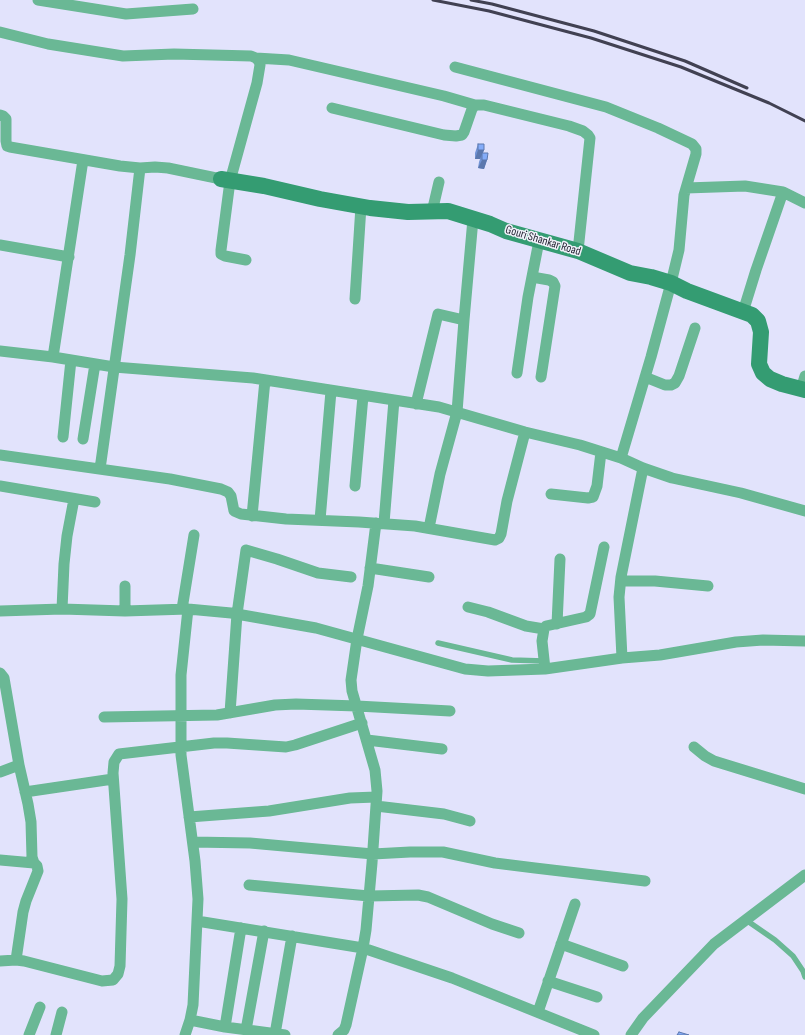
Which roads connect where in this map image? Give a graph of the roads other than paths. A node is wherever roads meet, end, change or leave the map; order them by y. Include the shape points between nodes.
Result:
1 (38, 0) edge
2 (193, 9) dead end
3 (0, 32) edge
4 (256, 58) junction
5 (455, 67) dead end
6 (476, 104) junction
7 (332, 108) dead end
8 (0, 115) edge
9 (83, 160) junction
10 (140, 168) junction
11 (226, 180) junction
12 (439, 182) dead end
13 (686, 188) junction
14 (783, 192) junction
15 (805, 202) edge
16 (361, 206) junction
17 (432, 212) junction
18 (473, 219) junction
19 (539, 241) junction
20 (0, 245) edge
21 (578, 251) junction
22 (69, 257) junction
23 (246, 260) dead end
24 (532, 276) junction
25 (671, 283) junction
26 (355, 299) dead end
27 (743, 312) junction
28 (464, 320) junction
29 (695, 328) dead end
30 (0, 351) edge
31 (53, 357) junction
32 (71, 360) junction
33 (95, 364) junction
34 (114, 368) junction
35 (517, 373) dead end
36 (541, 377) dead end
37 (645, 377) junction
38 (266, 380) junction
39 (804, 385) edge
40 (331, 391) junction
41 (363, 396) junction
42 (394, 400) junction
43 (416, 404) junction
44 (457, 412) junction
45 (525, 432) junction
46 (63, 436) dead end
47 (83, 439) dead end
48 (601, 452) junction
49 (0, 455) edge
50 (621, 458) junction
51 (643, 468) junction
52 (100, 469) junction
53 (0, 486) edge
54 (356, 486) dead end
55 (551, 494) dead end
56 (74, 499) junction
57 (95, 502) dead end
58 (805, 511) edge
59 (252, 516) junction
60 (320, 520) junction
61 (380, 523) junction
62 (429, 528) junction
63 (194, 535) dead end
64 (604, 547) dead end
65 (560, 559) dead end
66 (370, 568) junction
67 (429, 577) dead end
68 (351, 578) dead end
69 (621, 581) junction
70 (125, 586) dead end
71 (708, 586) dead end
72 (468, 607) dead end
73 (62, 609) junction
74 (185, 609) junction
75 (0, 611) edge
76 (125, 611) junction
77 (237, 614) junction
78 (557, 624) junction
79 (544, 629) junction
80 (357, 639) junction
81 (805, 641) edge
82 (438, 643) dead end
83 (622, 658) junction
84 (545, 665) junction
85 (0, 673) edge
86 (357, 706) junction
87 (450, 711) dead end
88 (230, 713) junction
89 (181, 716) junction
90 (104, 717) dead end
91 (362, 723) junction
92 (367, 740) junction
93 (181, 747) junction
94 (694, 747) dead end
95 (442, 749) dead end
96 (19, 765) junction
97 (0, 772) edge
98 (113, 779) junction
99 (805, 789) edge
100 (25, 792) junction
101 (376, 801) junction
102 (190, 817) junction
103 (470, 821) dead end
104 (193, 842) junction
105 (373, 854) junction
106 (0, 860) edge
107 (34, 863) junction
108 (805, 875) edge
109 (645, 881) dead end
110 (249, 885) dead end
111 (369, 896) junction
112 (575, 904) dead end
113 (746, 920) junction
114 (197, 921) junction
115 (241, 928) junction
116 (264, 931) junction
117 (519, 934) dead end
118 (292, 936) junction
119 (561, 944) junction
120 (363, 948) junction
121 (16, 960) junction
122 (0, 961) edge
123 (623, 966) dead end
124 (805, 977) edge
125 (548, 981) junction
126 (597, 997) dead end
127 (40, 1007) dead end
128 (62, 1012) dead end
129 (538, 1012) junction
130 (190, 1020) junction
131 (225, 1028) junction
132 (246, 1030) junction
133 (29, 1035) edge
134 (56, 1035) edge
135 (185, 1035) edge
136 (281, 1035) edge
137 (338, 1035) edge
138 (594, 1035) edge
139 (631, 1035) edge

1 - 2 street via 126,14
3 - 4 street via 48,44 123,56 174,54
4 - 6 street via 289,60
4 - 11 street via 260,65 258,83
5 - 13 street via 606,107 692,144 696,154
6 - 7 street via 464,132 456,136
6 - 21 street via 569,126 588,135 590,138
8 - 9 street via 6,119 7,146
9 - 10 street
9 - 22 street
10 - 11 street via 168,168
10 - 34 street
11 - 16 street, Gouri Shankar Road
11 - 23 street via 221,254
12 - 17 street
13 - 14 street via 745,186
13 - 25 street via 679,250
14 - 15 street
14 - 27 street
16 - 17 street, Gouri Shankar Road via 408,212
16 - 26 street
17 - 18 street, Gouri Shankar Road via 448,211
18 - 19 street, Gouri Shankar Road
18 - 28 street
19 - 21 street, Gouri Shankar Road
19 - 24 street
20 - 22 street
21 - 25 street, Gouri Shankar Road via 630,273
22 - 31 street
24 - 35 street
24 - 36 street via 549,280 555,286
25 - 27 street, Gouri Shankar Road
25 - 37 street
27 - 39 street, Gouri Shankar Road via 752,315 758,321 761,332 759,364 763,373 782,384
28 - 43 street via 438,314
28 - 44 street
29 - 37 street via 675,383 665,385
30 - 31 street
31 - 32 street
32 - 33 street
32 - 46 street
33 - 34 street
33 - 47 street
34 - 38 street
34 - 52 street
37 - 50 street
38 - 40 street
38 - 59 street
40 - 41 street
40 - 60 street
41 - 42 street
41 - 54 street
42 - 43 street
42 - 61 street
43 - 44 street
44 - 45 street
44 - 62 street
45 - 48 street
45 - 62 street via 507,501 503,528 498,538 489,540
48 - 50 street
48 - 55 street via 593,497
49 - 52 street
50 - 51 street
51 - 58 street via 672,478 741,493
51 - 69 street
52 - 59 street via 221,489 231,496 234,511
53 - 56 street
56 - 57 street
56 - 73 street via 67,536
59 - 60 street
60 - 61 street
61 - 62 street
61 - 66 street
63 - 74 street
64 - 78 street via 590,614
65 - 78 street
66 - 67 street
66 - 80 street
68 - 77 street via 318,573 246,550
69 - 71 street
69 - 83 street via 619,598
70 - 76 street
72 - 79 street via 526,626
73 - 75 street
73 - 76 street
74 - 76 street
74 - 77 street
74 - 89 street
77 - 80 street via 316,628
77 - 88 street
78 - 79 street via 546,626
79 - 84 street via 542,641
80 - 84 street via 465,669 488,671
80 - 86 street via 351,680
81 - 83 street via 736,642 660,655
82 - 84 lane
83 - 84 street
85 - 96 street via 4,678
86 - 87 street
86 - 88 street via 275,705
86 - 91 street
88 - 89 street
89 - 90 street
89 - 93 street
91 - 92 street
91 - 93 street via 286,747 227,743
92 - 95 street
92 - 101 street via 375,770
93 - 98 street via 119,754 114,762
93 - 102 street
94 - 99 street via 714,760
96 - 97 street
96 - 100 street
98 - 100 street
98 - 121 street via 122,899 118,974 113,980 102,981
100 - 107 street
101 - 102 street via 350,798 269,811
101 - 103 street
101 - 105 street
102 - 104 street
104 - 105 street via 250,843
104 - 114 street via 198,899
105 - 109 street via 443,852 535,868
105 - 111 street
106 - 107 street
107 - 121 street via 38,871 23,912
108 - 113 street
110 - 111 street
111 - 117 street via 428,897
111 - 120 street
112 - 119 street
113 - 124 lane via 793,956
113 - 139 street via 714,944 643,1018
114 - 115 street
114 - 130 street
115 - 116 street
115 - 131 street
116 - 118 street
116 - 132 street
118 - 120 street
118 - 136 street
119 - 123 street
119 - 125 street
120 - 129 street via 452,978
120 - 137 street via 346,1025
121 - 122 street
125 - 126 street
125 - 129 street
127 - 133 street
128 - 134 street
129 - 138 street
130 - 131 street
130 - 135 street
131 - 132 street
132 - 136 street

